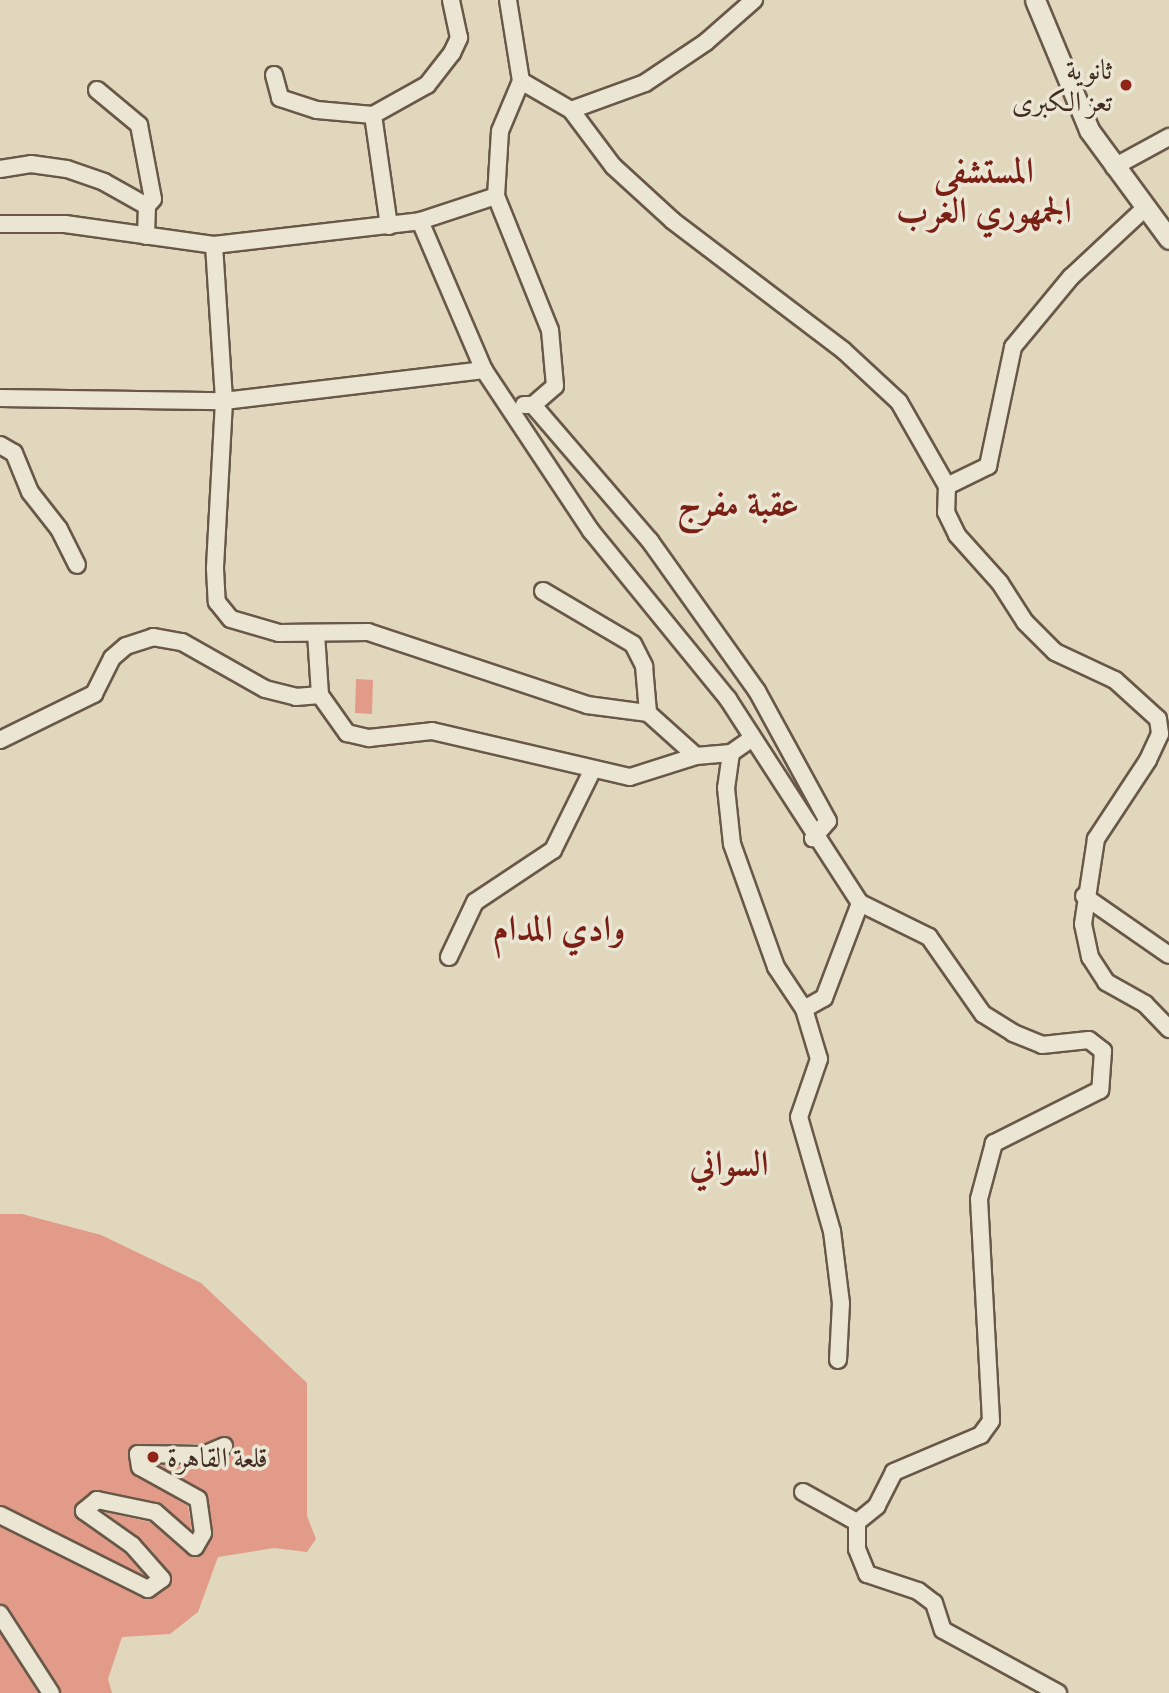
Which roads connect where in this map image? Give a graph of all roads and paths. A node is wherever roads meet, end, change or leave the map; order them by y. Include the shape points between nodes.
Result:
1 (451, 0) edge
2 (508, 0) edge
3 (754, 0) edge
4 (1035, 0) edge
5 (274, 75) dead end
6 (521, 81) junction
7 (97, 90) dead end
8 (572, 110) junction
9 (373, 115) junction
10 (1169, 137) edge
11 (1114, 167) junction
12 (0, 169) edge
13 (496, 195) junction
14 (147, 206) junction
15 (1144, 209) junction
16 (419, 221) junction
17 (0, 224) edge
18 (389, 226) junction
19 (1169, 234) edge
20 (146, 236) junction
21 (214, 245) junction
22 (484, 370) junction
23 (0, 398) edge
24 (224, 401) junction
25 (533, 405) junction
26 (511, 406) junction
27 (0, 445) edge
28 (947, 486) junction
29 (77, 565) dead end
30 (543, 591) dead end
31 (316, 632) junction
32 (320, 695) junction
33 (648, 713) junction
34 (751, 738) junction
35 (0, 740) edge
36 (731, 753) junction
37 (696, 756) junction
38 (592, 771) junction
39 (813, 838) junction
40 (1084, 896) junction
41 (860, 903) junction
42 (1169, 954) edge
43 (449, 957) dead end
44 (804, 1009) junction
45 (1169, 1029) edge
46 (838, 1360) dead end
47 (224, 1446) dead end
48 (803, 1492) dead end
49 (0, 1515) edge
50 (857, 1522) junction
51 (0, 1614) edge
52 (51, 1693) edge
53 (1058, 1693) edge

1 - 9 street via 459,38 452,53 427,85
2 - 6 street
3 - 8 street via 706,43 645,83
4 - 11 street via 1074,103
5 - 9 street via 280,98 317,110
6 - 8 street
6 - 13 street via 500,131
7 - 14 street via 139,125 153,199
8 - 28 street via 613,166 673,221 843,350 899,401
9 - 18 street
10 - 11 street
11 - 15 street
12 - 14 street via 31,164 67,169
13 - 16 street
13 - 25 street via 550,330 555,386
14 - 20 street
15 - 19 street
15 - 28 street via 1071,277 1013,347 988,466
16 - 18 street
16 - 22 street
17 - 20 street via 65,224
18 - 21 street
20 - 21 street
21 - 24 street
22 - 24 street
22 - 26 street
23 - 24 street
24 - 31 street via 216,602 231,620 279,633
25 - 26 street
25 - 39 street via 650,541 757,691 828,821
26 - 34 street via 591,531 728,699
27 - 29 street via 14,453 30,492 59,529
28 - 40 street via 946,512 957,535 1000,583 1025,622 1055,652 1115,680 1158,719 1160,733 1148,760 1096,839
30 - 33 street via 633,644 643,666
31 - 32 street
31 - 33 street via 368,632 587,705
32 - 35 street via 296,697 265,689 182,642 153,636 126,646 112,658 94,694
32 - 38 street via 347,733 369,738 432,731
33 - 37 street
34 - 36 street
34 - 39 street
36 - 37 street
36 - 44 street via 726,788 732,844 776,967
37 - 38 street via 630,777
38 - 43 street via 553,849 475,902
39 - 41 street
40 - 42 street
40 - 45 street via 1090,957 1100,974 1144,1004
41 - 44 street via 824,998
41 - 50 street via 929,937 983,1014 1042,1045 1089,1040 1103,1051 1104,1071 1100,1090 1081,1104 994,1143 979,1199 991,1420 981,1435 894,1472 877,1506
44 - 46 street via 819,1059 799,1117 832,1231 841,1303
47 - 49 street via 203,1455 138,1454 140,1467 198,1499 203,1533 195,1547 155,1513 97,1500 84,1511 131,1545 162,1579 148,1589
48 - 50 street
50 - 53 street via 857,1549 867,1574 918,1591 934,1603 943,1630
51 - 52 street

